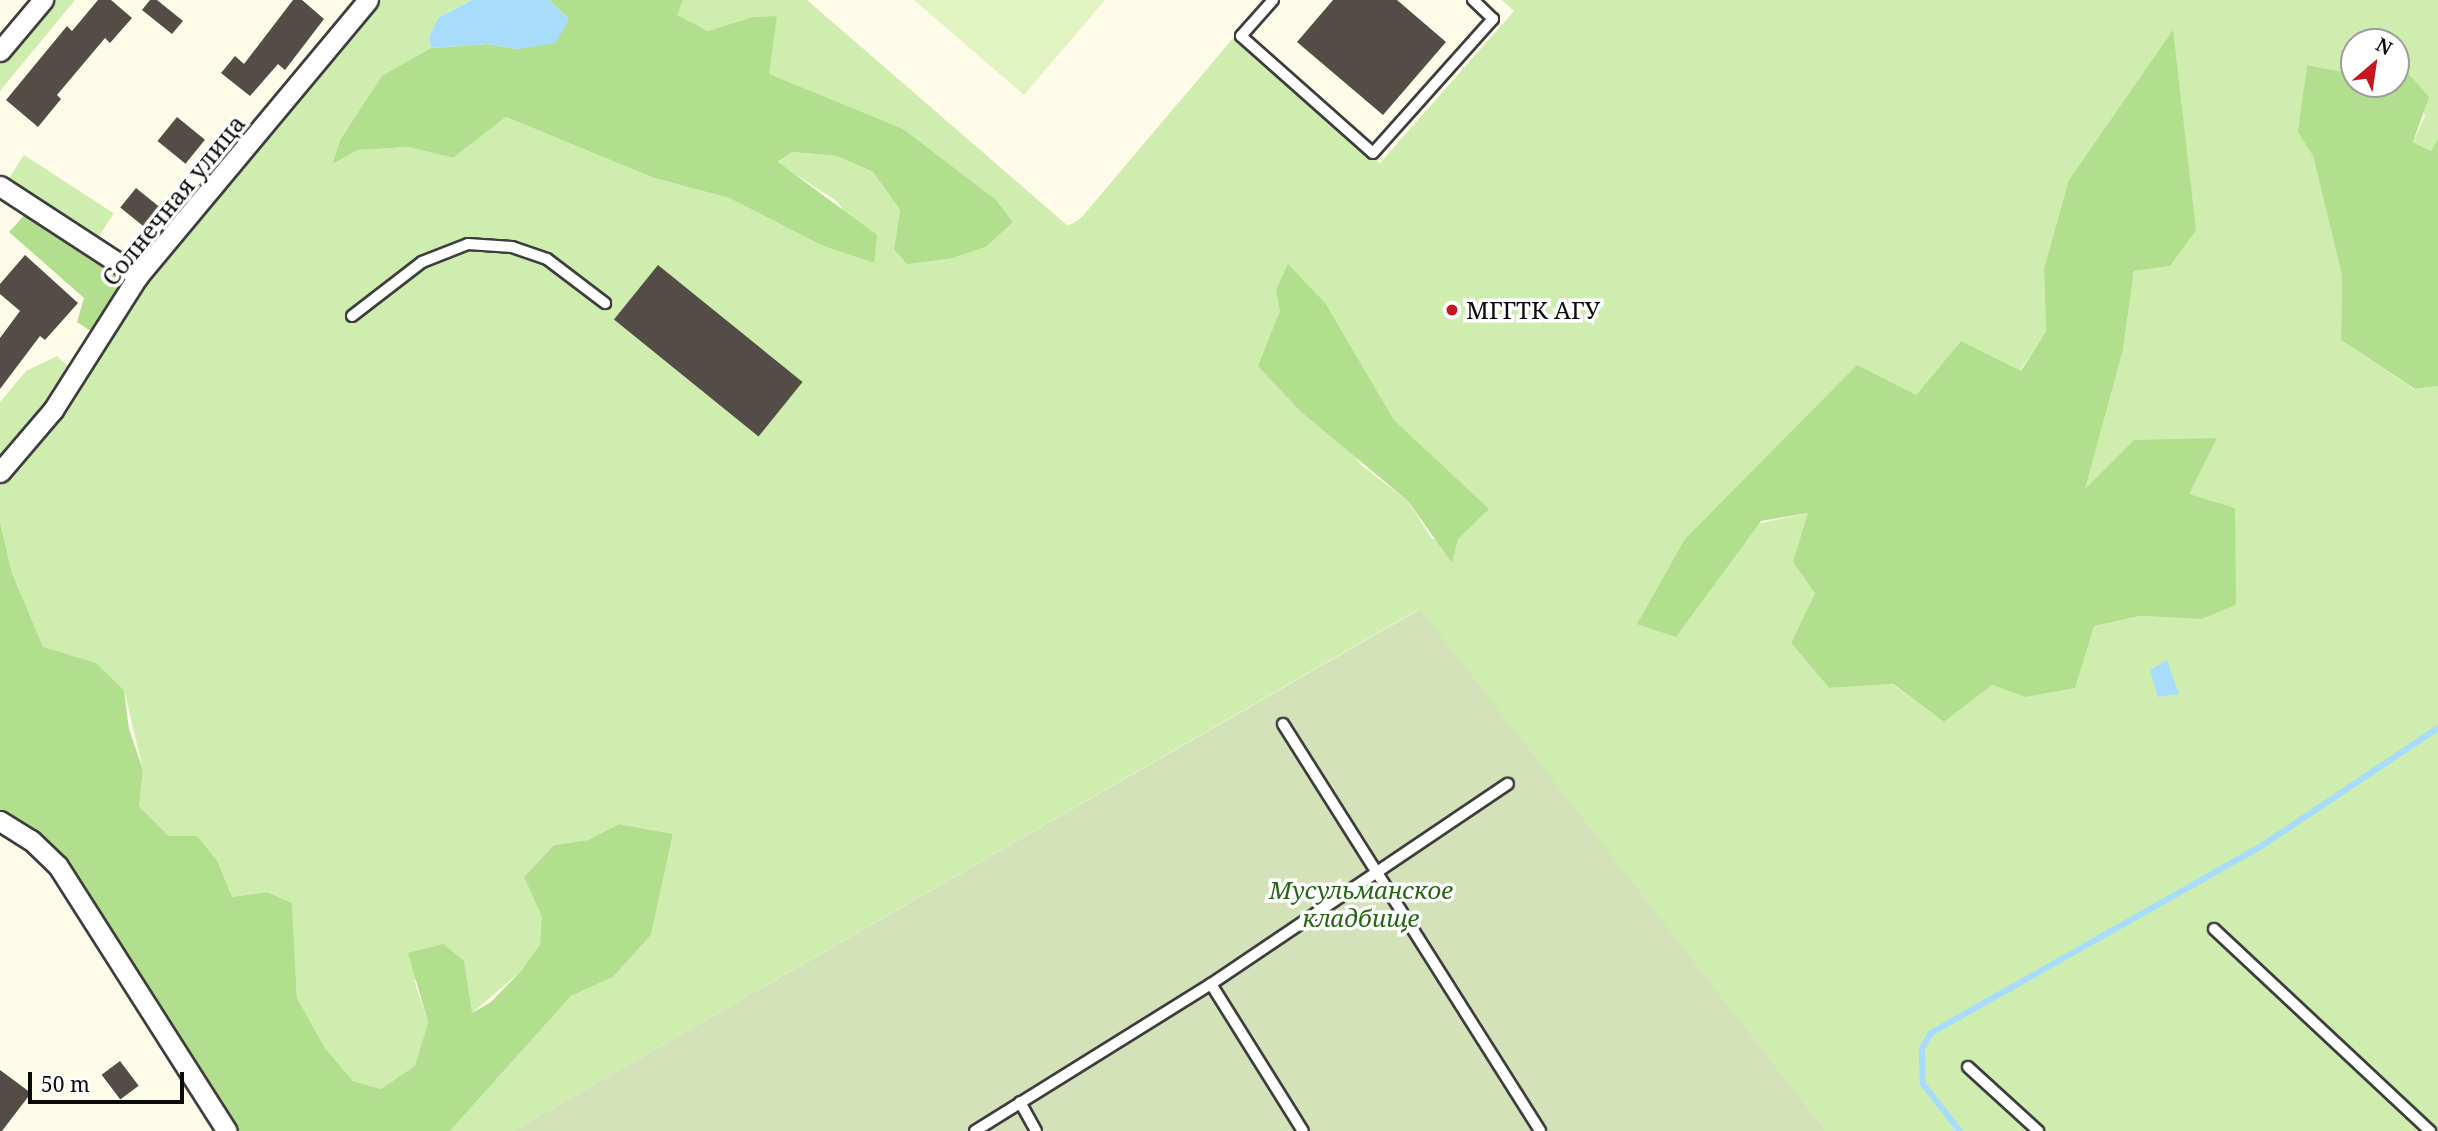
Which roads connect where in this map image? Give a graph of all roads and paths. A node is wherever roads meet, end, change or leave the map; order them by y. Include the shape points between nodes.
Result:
1 (43, 0) edge
2 (368, 0) edge
3 (1273, 0) edge
4 (1473, 0) edge
5 (0, 51) edge
6 (0, 186) edge
7 (138, 276) junction
8 (605, 303) dead end
9 (352, 316) dead end
10 (0, 472) edge
11 (1283, 724) dead end
12 (1508, 784) dead end
13 (0, 821) edge
14 (1377, 872) junction
15 (2214, 929) dead end
16 (1211, 984) junction
17 (1968, 1067) dead end
18 (1020, 1102) junction
19 (227, 1131) edge
20 (975, 1131) edge
21 (1036, 1131) edge
22 (1303, 1131) edge
23 (1540, 1131) edge
24 (2038, 1131) edge
25 (2430, 1131) edge

1 - 5 street
2 - 7 street, Солнечная улица
3 - 4 lane via 1241,36 1373,153 1493,19
6 - 7 street
7 - 10 street, Солнечная улица via 53,410
8 - 9 lane via 547,258 512,247 468,244 422,262
11 - 14 lane
12 - 14 lane
13 - 19 street via 31,840 58,866
14 - 16 lane
14 - 23 lane
15 - 25 lane
16 - 18 lane
16 - 22 lane
17 - 24 lane
18 - 20 lane
18 - 21 lane

